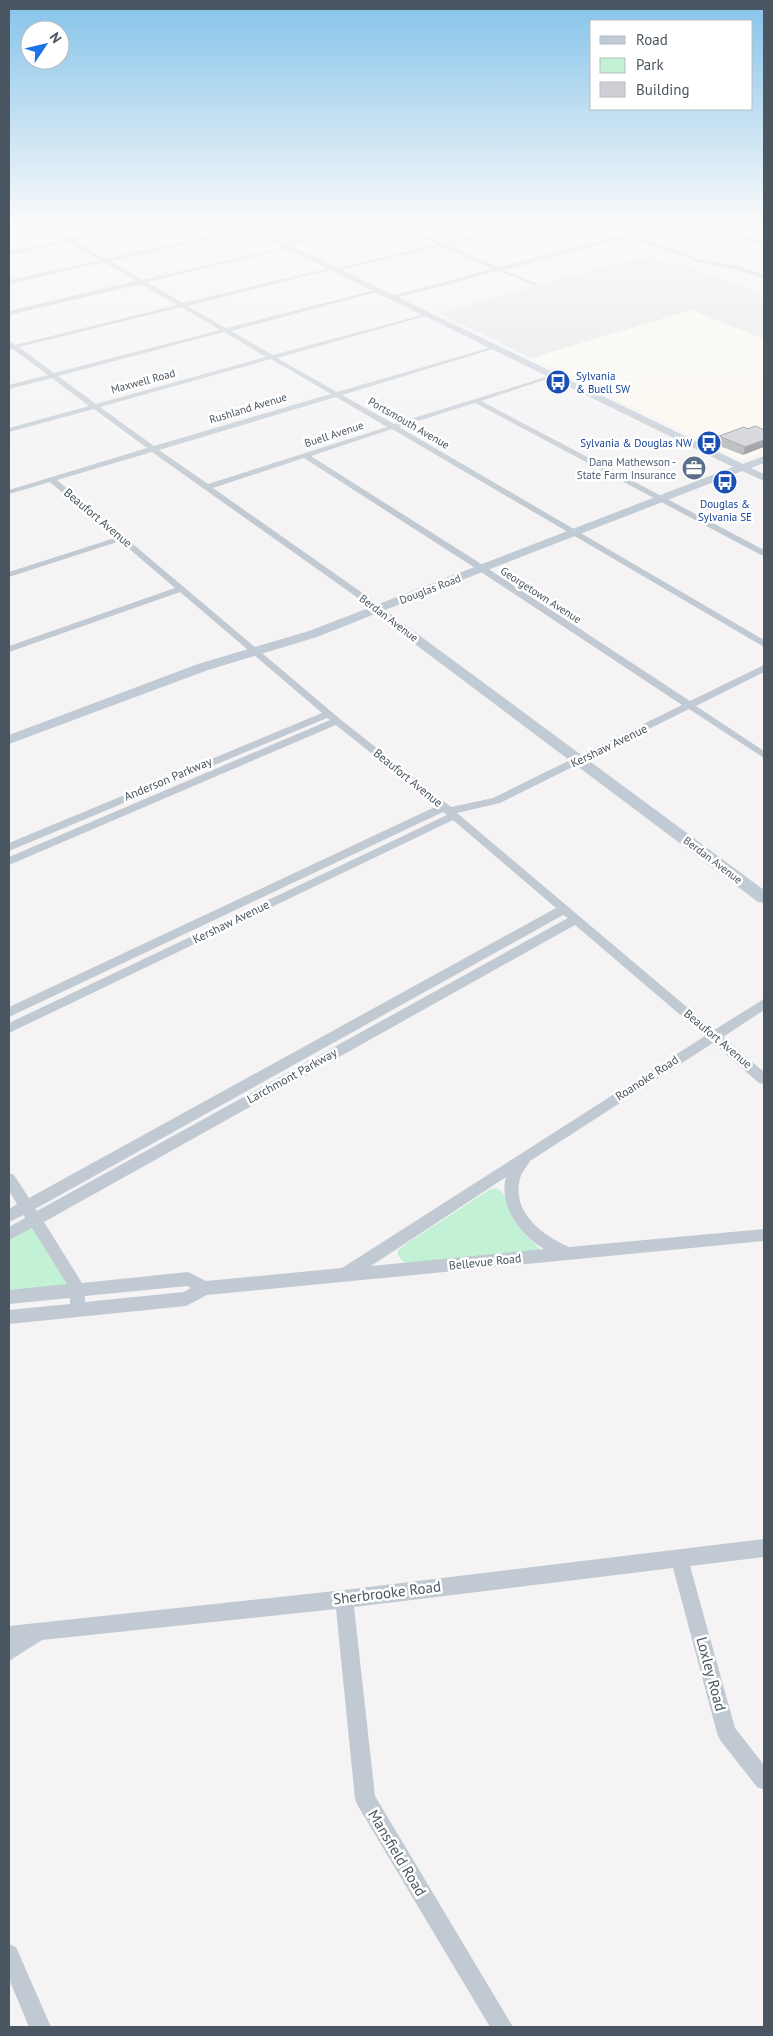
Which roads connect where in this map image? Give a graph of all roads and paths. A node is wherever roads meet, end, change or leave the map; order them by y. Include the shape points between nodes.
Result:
1 (133, 317) edge
2 (203, 317) edge
3 (275, 317) edge
4 (417, 317) edge
5 (434, 317) edge
6 (225, 330) junction
7 (11, 346) edge
8 (494, 346) junction
9 (273, 357) junction
10 (53, 375) junction
11 (554, 375) junction
12 (9, 387) edge
13 (336, 394) junction
14 (476, 400) junction
15 (96, 406) junction
16 (394, 427) junction
17 (9, 430) edge
18 (153, 449) junction
19 (304, 455) junction
20 (764, 459) edge
21 (743, 467) junction
22 (764, 478) edge
23 (51, 479) junction
24 (207, 487) junction
25 (9, 492) edge
26 (663, 499) junction
27 (577, 533) junction
28 (119, 536) junction
29 (764, 553) edge
30 (9, 567) edge
31 (482, 569) junction
32 (9, 574) edge
33 (181, 589) junction
34 (376, 610) junction
35 (764, 644) edge
36 (9, 649) edge
37 (256, 651) junction
38 (764, 668) edge
39 (689, 706) junction
40 (333, 717) junction
41 (9, 740) edge
42 (764, 755) edge
43 (580, 760) junction
44 (449, 811) junction
45 (9, 847) edge
46 (9, 861) edge
47 (764, 898) edge
48 (564, 909) junction
49 (576, 919) junction
50 (764, 1004) edge
51 (9, 1012) edge
52 (9, 1028) edge
53 (714, 1036) junction
54 (764, 1079) edge
55 (530, 1154) junction
56 (9, 1179) edge
57 (25, 1207) junction
58 (9, 1216) edge
59 (34, 1220) junction
60 (9, 1234) edge
61 (764, 1235) edge
62 (570, 1254) junction
63 (344, 1275) junction
64 (205, 1288) junction
65 (78, 1289) junction
66 (9, 1297) edge
67 (78, 1310) junction
68 (9, 1317) edge
69 (764, 1548) edge
70 (679, 1558) junction
71 (344, 1599) junction
72 (38, 1632) junction
73 (9, 1635) edge
74 (9, 1652) edge
75 (764, 1780) edge
76 (9, 1954) edge
77 (34, 2025) edge
78 (502, 2027) edge

1 - 7 street
2 - 6 street, Portsmouth Avenue
3 - 6 street
4 - 9 street, Maxwell Road
5 - 8 street
6 - 9 street, Portsmouth Avenue
6 - 10 street
7 - 10 street, Berdan Avenue
8 - 11 street
8 - 13 street, Rushland Avenue
9 - 13 street, Portsmouth Avenue
9 - 15 street, Maxwell Road
10 - 12 street
10 - 15 street, Berdan Avenue
11 - 14 street, Buell Avenue
11 - 21 street
13 - 16 street, Portsmouth Avenue
13 - 18 street, Rushland Avenue
14 - 16 street, Buell Avenue
14 - 26 street
15 - 17 street, Maxwell Road
15 - 18 street, Berdan Avenue
16 - 19 street, Buell Avenue
16 - 27 street, Portsmouth Avenue
18 - 23 street, Rushland Avenue
18 - 24 street, Berdan Avenue
19 - 24 street, Buell Avenue
19 - 31 street, Georgetown Avenue
20 - 21 street, Douglas Road
21 - 22 street
21 - 26 street, Douglas Road
23 - 25 street, Rushland Avenue
23 - 28 street, Beaufort Avenue
24 - 34 street, Berdan Avenue via 368,601
26 - 27 street, Douglas Road
26 - 29 street
27 - 31 street, Douglas Road
27 - 35 street, Portsmouth Avenue
28 - 30 street
28 - 32 street
28 - 33 street, Beaufort Avenue
31 - 34 street, Douglas Road
31 - 39 street, Georgetown Avenue
33 - 36 street
33 - 37 street, Beaufort Avenue
34 - 37 street, Douglas Road
34 - 43 street, Berdan Avenue
37 - 40 street, Beaufort Avenue
37 - 41 street, Douglas Road via 203,666
38 - 39 street, Kershaw Avenue
39 - 42 street, Georgetown Avenue
39 - 43 street, Kershaw Avenue
40 - 44 street, Beaufort Avenue
40 - 45 street, Anderson Parkway
40 - 46 street, Anderson Parkway
43 - 44 street, Kershaw Avenue via 496,801
43 - 47 street, Berdan Avenue
44 - 48 street, Beaufort Avenue
44 - 51 street, Kershaw Avenue
44 - 52 street, Kershaw Avenue
48 - 49 street, Beaufort Avenue
48 - 57 street, Larchmont Parkway
49 - 53 street, Beaufort Avenue
49 - 59 street, Larchmont Parkway
50 - 53 street, Roanoke Road
53 - 54 street, Beaufort Avenue
53 - 55 street, Roanoke Road
55 - 62 street, Roanoke Road via 515,1168 511,1182 515,1210 536,1236
55 - 63 street, Roanoke Road
56 - 57 street
57 - 58 street, Larchmont Parkway
57 - 59 street
59 - 60 street, Larchmont Parkway
59 - 65 street
61 - 62 street, Bellevue Road
62 - 63 street, Bellevue Road
63 - 64 street, Bellevue Road
64 - 65 street, Bellevue Road via 188,1279
64 - 67 street, Bellevue Road via 186,1299
65 - 66 street, Bellevue Road
65 - 67 street
67 - 68 street, Bellevue Road
69 - 70 street, Sherbrooke Road
70 - 71 street, Sherbrooke Road
70 - 75 street, Loxley Road via 727,1733
71 - 72 street, Sherbrooke Road
71 - 78 street, Mansfield Road via 365,1799
72 - 73 street, Sherbrooke Road
72 - 74 street
76 - 77 street

